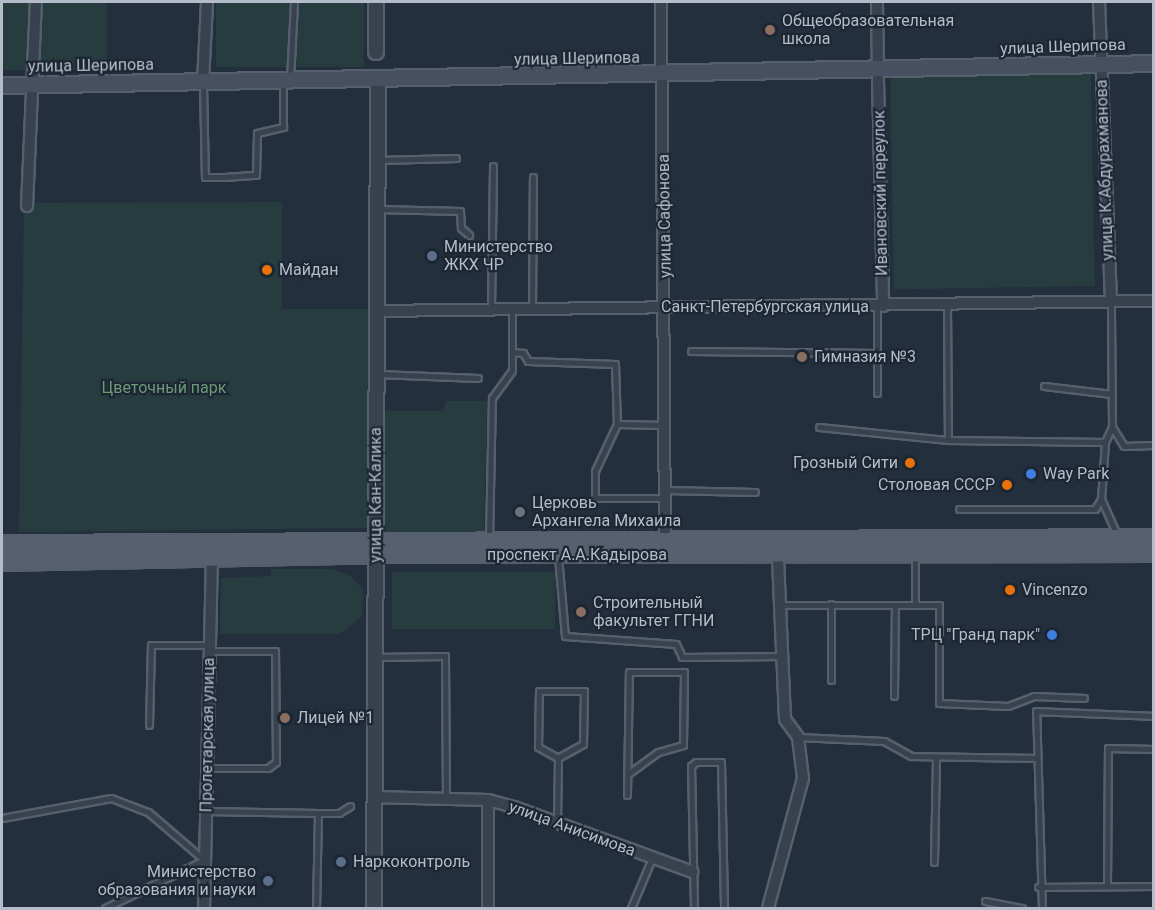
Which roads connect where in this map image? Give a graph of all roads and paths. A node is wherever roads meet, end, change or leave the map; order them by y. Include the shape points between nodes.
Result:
1 (36, 2) edge
2 (207, 2) edge
3 (294, 2) edge
4 (376, 2) edge
5 (661, 2) edge
6 (877, 2) edge
7 (1099, 2) edge
8 (376, 52) dead end
9 (1154, 63) edge
10 (1101, 64) junction
11 (878, 75) junction
12 (662, 76) junction
13 (286, 81) junction
14 (378, 81) junction
15 (203, 82) junction
16 (2, 85) edge
17 (35, 85) junction
18 (456, 158) dead end
19 (377, 160) junction
20 (493, 166) dead end
21 (533, 177) dead end
22 (27, 206) dead end
23 (377, 209) junction
24 (469, 235) dead end
25 (1154, 301) edge
26 (1111, 302) junction
27 (947, 305) junction
28 (880, 306) junction
29 (666, 308) junction
30 (532, 309) junction
31 (491, 310) junction
32 (513, 310) junction
33 (377, 311) junction
34 (691, 351) dead end
35 (512, 352) junction
36 (877, 353) junction
37 (377, 374) junction
38 (478, 378) dead end
39 (1044, 386) dead end
40 (877, 393) dead end
41 (1112, 394) junction
42 (617, 424) junction
43 (665, 425) junction
44 (819, 426) dead end
45 (1112, 427) junction
46 (948, 440) junction
47 (1105, 442) junction
48 (1154, 445) edge
49 (755, 492) dead end
50 (666, 494) junction
51 (1101, 500) junction
52 (959, 509) dead end
53 (665, 538) junction
54 (1119, 538) junction
55 (1154, 538) edge
56 (489, 539) junction
57 (2, 544) edge
58 (376, 547) junction
59 (1154, 553) edge
60 (558, 555) junction
61 (915, 555) junction
62 (778, 556) junction
63 (212, 561) junction
64 (2, 562) edge
65 (831, 604) junction
66 (779, 605) junction
67 (895, 605) junction
68 (915, 605) junction
69 (210, 648) junction
70 (782, 656) junction
71 (376, 657) junction
72 (831, 680) dead end
73 (894, 696) dead end
74 (1084, 698) dead end
75 (1154, 716) edge
76 (149, 725) dead end
77 (798, 737) junction
78 (1154, 749) edge
79 (936, 757) junction
80 (558, 758) junction
81 (1035, 758) junction
82 (207, 768) junction
83 (629, 773) junction
84 (627, 795) dead end
85 (375, 797) junction
86 (446, 799) junction
87 (488, 800) junction
88 (350, 806) dead end
89 (206, 811) junction
90 (318, 813) junction
91 (2, 818) edge
92 (557, 822) junction
93 (652, 858) junction
94 (204, 860) junction
95 (934, 862) dead end
96 (693, 872) junction
97 (1107, 886) junction
98 (1154, 886) edge
99 (1038, 887) junction
100 (985, 902) dead end
101 (105, 909) edge
102 (204, 909) edge
103 (316, 909) edge
104 (374, 909) edge
105 (488, 909) edge
106 (631, 909) edge
107 (694, 909) edge
108 (724, 909) edge
109 (768, 909) edge
110 (1022, 909) edge
111 (1042, 909) edge

1 - 17 street
2 - 15 street
3 - 13 lane
4 - 8 street
5 - 12 street, улица Сафонова
6 - 11 street, Ивановский переулок
7 - 10 street, улица К.Абдурахманова
9 - 10 main road, улица Шерипова
10 - 11 main road, улица Шерипова
10 - 26 street, улица К.Абдурахманова
11 - 12 main road, улица Шерипова
11 - 28 street, Ивановский переулок
12 - 14 main road, улица Шерипова
12 - 29 street, улица Сафонова
13 - 14 main road, улица Шерипова
13 - 15 main road, улица Шерипова
13 - 15 lane via 282,127 258,133 256,175 205,177
14 - 19 street, улица Кан-Калика
15 - 17 main road, улица Шерипова
16 - 17 main road, улица Шерипова
17 - 22 street
18 - 19 lane
19 - 23 street, улица Кан-Калика
20 - 31 lane
21 - 30 lane
23 - 24 lane via 460,211 461,228
23 - 33 street, улица Кан-Калика
25 - 26 street, Санкт-Петербургская улица
26 - 27 street, Санкт-Петербургская улица
26 - 41 lane
27 - 28 street, Санкт-Петербургская улица
27 - 46 lane
28 - 29 street, Санкт-Петербургская улица
28 - 36 lane
29 - 30 street, Санкт-Петербургская улица
29 - 43 street, улица Сафонова
30 - 32 street, Санкт-Петербургская улица
31 - 32 street, Санкт-Петербургская улица
31 - 33 street, Санкт-Петербургская улица
32 - 35 lane
33 - 37 street, улица Кан-Калика
34 - 36 lane
35 - 42 lane via 523,353 528,362 615,364
35 - 56 lane via 512,370 492,398
36 - 40 lane
37 - 38 lane
37 - 58 street, улица Кан-Калика
39 - 41 lane
41 - 45 lane
42 - 43 lane
42 - 50 lane via 595,471 595,498
43 - 50 street, улица Сафонова
44 - 46 lane
45 - 47 lane
45 - 48 lane via 1124,446
46 - 47 lane
47 - 51 lane
49 - 50 lane
50 - 53 street, улица Сафонова
51 - 52 lane via 1095,509
51 - 54 lane
53 - 54 main road, проспект А.А.Кадырова
53 - 56 main road, проспект А.А.Кадырова
54 - 55 main road, проспект А.А.Кадырова
56 - 58 main road, проспект А.А.Кадырова
57 - 58 main road, проспект А.А.Кадырова
58 - 60 main road, проспект А.А.Кадырова
58 - 63 main road, проспект А.А.Кадырова
58 - 71 street, улица Кан-Калика
59 - 61 main road, проспект А.А.Кадырова
60 - 62 main road, проспект А.А.Кадырова
60 - 70 lane via 565,636 676,644 682,657
61 - 62 main road, проспект А.А.Кадырова
61 - 68 lane
62 - 66 street
63 - 64 main road, проспект А.А.Кадырова
63 - 69 street, Пролетарская улица
65 - 66 lane
65 - 67 lane
65 - 72 lane
66 - 70 street
67 - 68 lane
67 - 73 lane
68 - 74 lane via 939,605 939,703 1008,706 1034,696
69 - 76 lane via 151,645
69 - 82 street, Пролетарская улица
69 - 82 lane via 275,651 276,762 268,768
70 - 77 street via 785,719
71 - 85 street, улица Кан-Калика
71 - 86 lane via 445,656
75 - 81 lane via 1036,711
77 - 79 lane via 884,741 911,756
77 - 109 street via 803,778
78 - 97 lane via 1108,748
79 - 81 lane
79 - 95 lane
80 - 80 lane via 538,747 539,691 584,691 583,744
80 - 92 lane
81 - 99 lane
82 - 89 street, Пролетарская улица
83 - 83 lane via 630,672 684,672 683,745 658,752
83 - 84 lane
85 - 86 street, улица Анисимова
85 - 104 street, улица Кан-Калика
86 - 87 street, улица Анисимова
87 - 92 street, улица Анисимова
87 - 105 street
88 - 90 lane via 339,813
89 - 90 lane
89 - 94 street, Пролетарская улица
90 - 103 lane
91 - 94 lane via 111,798 148,812
92 - 93 street, улица Анисимова
93 - 96 street, улица Анисимова
93 - 106 lane
94 - 101 lane
94 - 102 street, Пролетарская улица
96 - 107 lane
96 - 108 lane via 692,766 721,762
97 - 98 lane
97 - 99 lane
99 - 111 lane
100 - 110 lane

